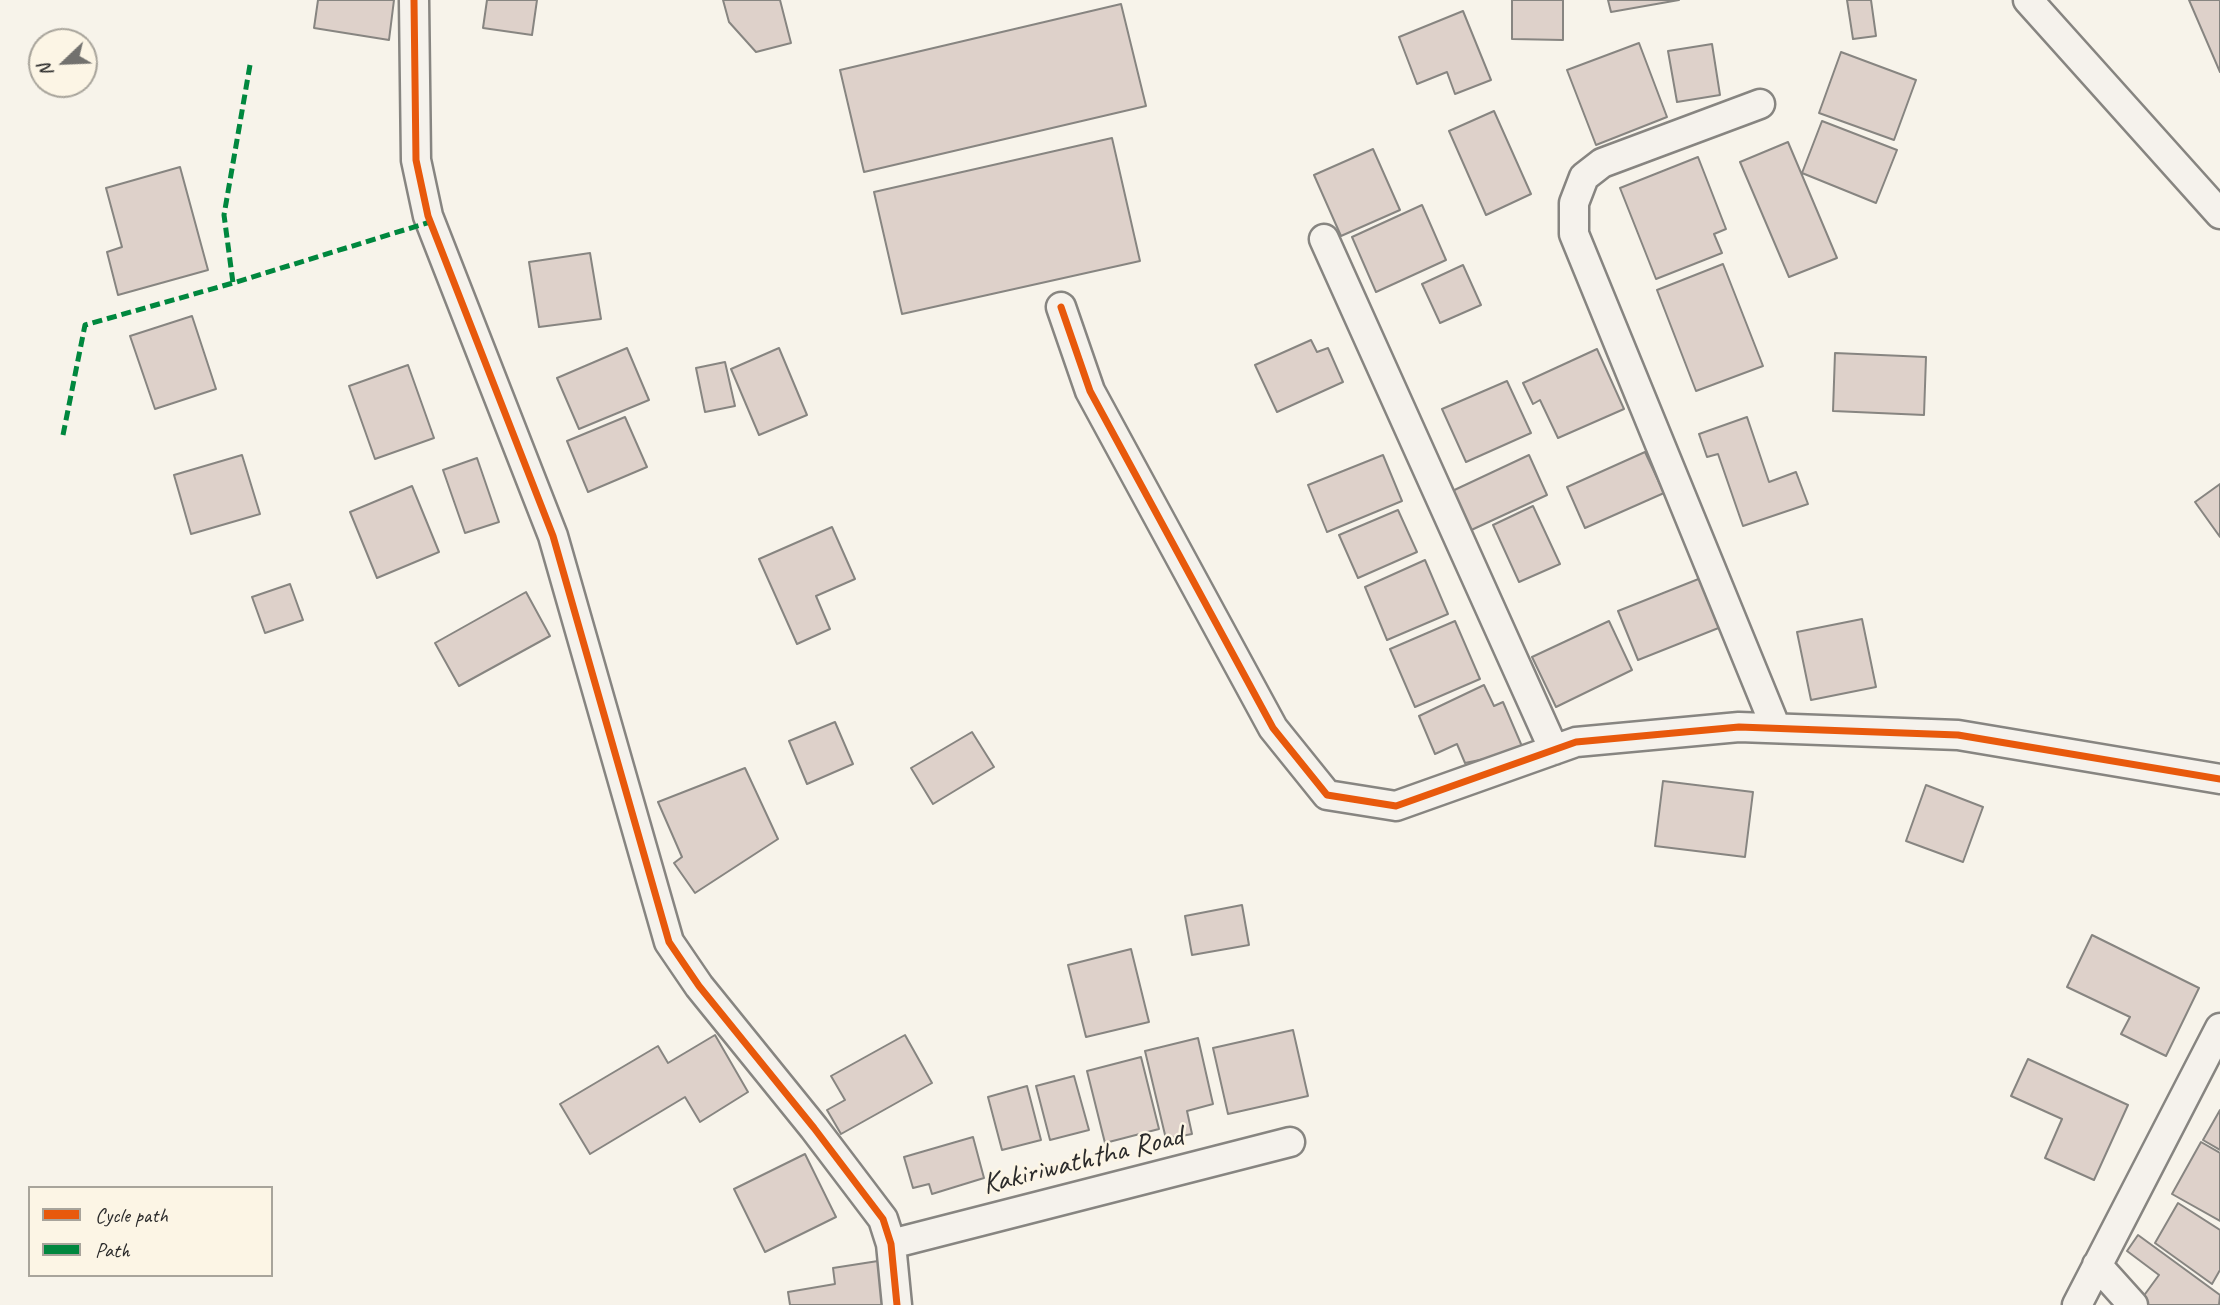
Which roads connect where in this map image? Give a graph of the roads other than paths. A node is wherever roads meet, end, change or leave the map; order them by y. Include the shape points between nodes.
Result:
1 (414, 0) edge
2 (2028, 0) edge
3 (1760, 104) dead end
4 (2220, 214) edge
5 (1324, 239) dead end
6 (1061, 307) dead end
7 (1776, 728) junction
8 (1554, 750) junction
9 (2220, 779) edge
10 (2217, 1043) edge
11 (1290, 1142) dead end
12 (891, 1244) junction
13 (2096, 1265) junction
14 (897, 1305) edge
15 (2077, 1305) edge
16 (2133, 1305) edge

1 - 12 street via 416,160 428,216 553,536 669,942 883,1219
2 - 4 street
3 - 7 street via 1602,163 1584,177 1574,203 1574,233
5 - 8 street
6 - 8 street via 1090,391 1273,728 1327,795 1396,806
7 - 8 street via 1739,727 1576,742
7 - 9 street via 1958,735
10 - 13 street
11 - 12 street, Kakiriwaththa Road
12 - 14 street
13 - 15 street
13 - 16 street

